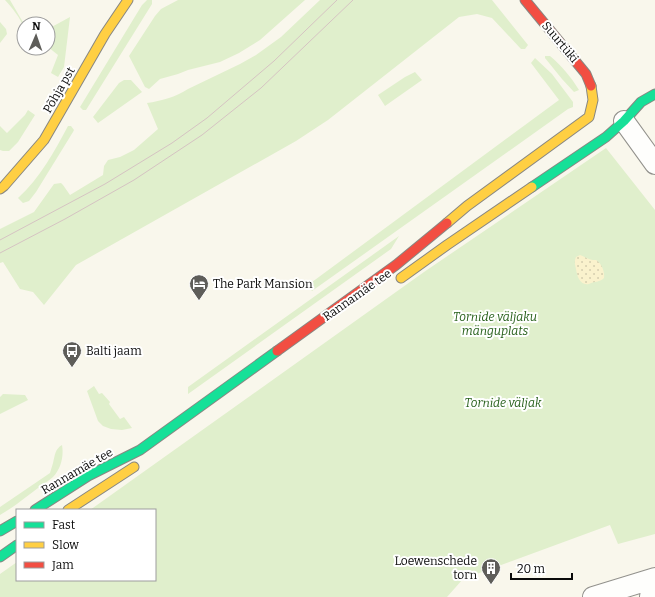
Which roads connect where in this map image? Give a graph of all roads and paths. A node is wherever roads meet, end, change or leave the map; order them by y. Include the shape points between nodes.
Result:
1 (128, 0) edge
2 (525, 0) edge
3 (592, 87) joint
4 (655, 94) edge
5 (624, 121) junction
6 (655, 164) edge
7 (1, 185) edge
8 (396, 282) dead end
9 (144, 460) dead end
10 (37, 509) edge
11 (70, 509) edge
12 (16, 522) edge
13 (0, 531) edge
14 (16, 547) edge
15 (0, 557) edge
16 (652, 585) edge
17 (593, 597) edge

1 - 7 main road, Põhja pst via 105,34 44,140
2 - 3 main road, Suurtüki via 586,74
3 - 10 main road, Rannamäe tee via 594,99 589,117 467,206 396,266 140,450 88,476
4 - 5 main road, Rannamäe tee via 641,102
5 - 6 street
5 - 8 main road, Rannamäe tee via 606,138
9 - 11 main road
12 - 13 main road
14 - 15 main road
16 - 17 street

